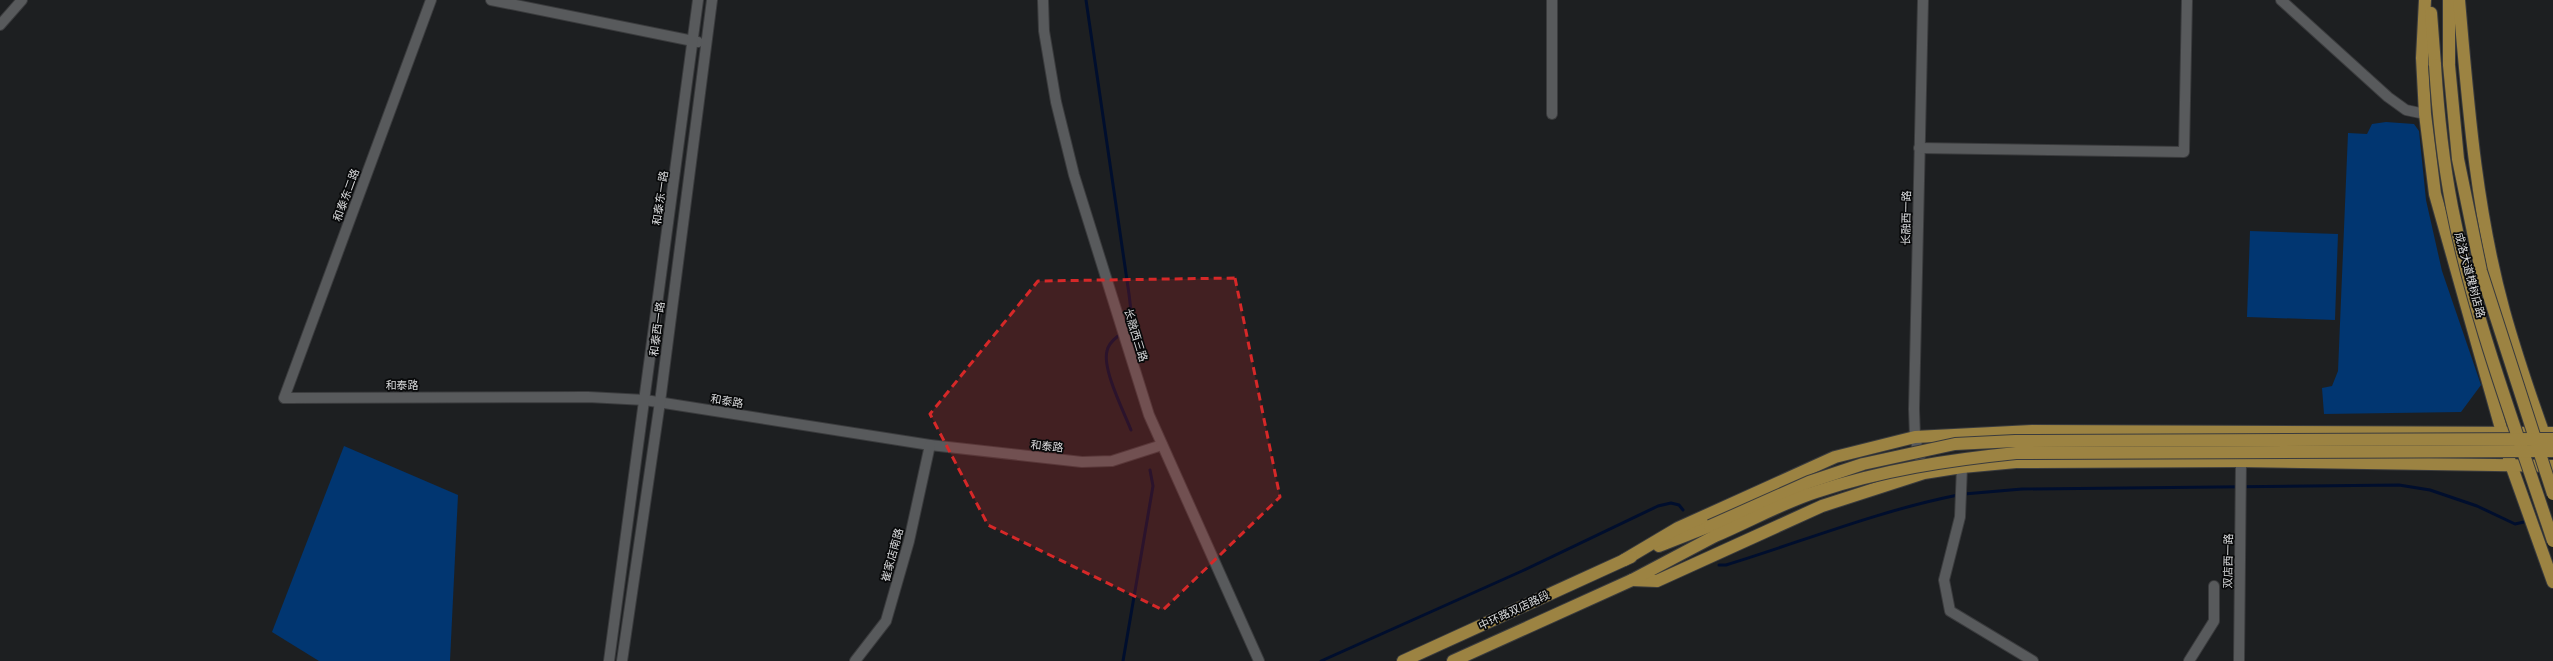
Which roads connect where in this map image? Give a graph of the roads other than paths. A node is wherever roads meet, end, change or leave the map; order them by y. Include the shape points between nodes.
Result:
1 (22, 0) edge
2 (430, 0) edge
3 (491, 0) edge
4 (698, 0) edge
5 (712, 0) edge
6 (1042, 0) edge
7 (1552, 0) edge
8 (1923, 0) edge
9 (2187, 0) edge
10 (2281, 0) edge
11 (2425, 0) edge
12 (2430, 0) edge
13 (2448, 0) edge
14 (2459, 0) edge
15 (0, 25) edge
16 (693, 40) junction
17 (706, 44) junction
18 (1552, 114) dead end
19 (2425, 114) junction
20 (1919, 148) junction
21 (284, 398) joint
22 (645, 400) junction
23 (660, 402) junction
24 (2502, 431) junction
25 (2550, 435) edge
26 (1915, 437) junction
27 (930, 445) junction
28 (1162, 445) junction
29 (2553, 451) edge
30 (2553, 460) edge
31 (2241, 461) junction
32 (2511, 466) junction
33 (2553, 466) edge
34 (1962, 467) junction
35 (1924, 474) junction
36 (2553, 494) edge
37 (1713, 531) junction
38 (2553, 541) edge
39 (1624, 560) junction
40 (1632, 580) junction
41 (2553, 582) edge
42 (2214, 586) dead end
43 (609, 661) edge
44 (622, 661) edge
45 (854, 661) edge
46 (1258, 661) edge
47 (1403, 661) edge
48 (1453, 661) edge
49 (2033, 661) edge
50 (2189, 661) edge
51 (2239, 661) edge

1 - 15 street
2 - 21 street, 和泰东二路
3 - 16 street
4 - 16 street, 和泰东一路
5 - 17 street, 和泰西一路
6 - 28 street, 长融西三路 via 1044,31 1056,102 1074,175 1149,415
7 - 18 street
8 - 20 street, 长融西一路
9 - 20 street via 2184,152
10 - 19 street via 2388,97 2406,110
11 - 19 main road via 2422,58
12 - 38 main road, 成洛大道槐树店路, bridge via 2442,148 2452,207 2472,292
13 - 36 main road, 成洛大道槐树店路, bridge via 2449,65 2458,159 2481,272
14 - 25 main road via 2472,150 2482,206 2504,310
16 - 17 street
16 - 22 street, 和泰东一路
17 - 23 street, 和泰西一路
19 - 24 main road via 2435,194
20 - 26 street, 长融西一路
21 - 22 street, 和泰路 via 588,397
22 - 23 street, 和泰路
22 - 43 street
23 - 27 street, 和泰路
23 - 44 street, 和泰西一路
24 - 25 main road
24 - 26 main road via 2032,431
24 - 32 main road
25 - 30 main road
25 - 37 main road, bridge via 2015,441 1955,444 1863,464 1809,482
26 - 35 street, 长融西一路
26 - 39 main road via 1835,457 1678,528
27 - 28 street, 和泰路 via 1082,462 1112,461
27 - 45 street, 崔家店南路 via 909,541 886,621
28 - 46 street, 长融西三路
29 - 37 main road, bridge via 2016,453 1946,460 1871,475 1814,492
31 - 32 main road
31 - 34 main road via 2016,462
31 - 51 street, 双店西一路
32 - 33 main road
32 - 41 main road
34 - 35 main road
34 - 49 street via 1960,517 1944,580 1950,611
35 - 40 main road via 1822,506 1657,581
37 - 39 main road
37 - 40 main road, 中环路双店路段
39 - 47 main road, 中环路双店路段
40 - 48 main road, 中环路双店路段
42 - 50 street via 2214,621

